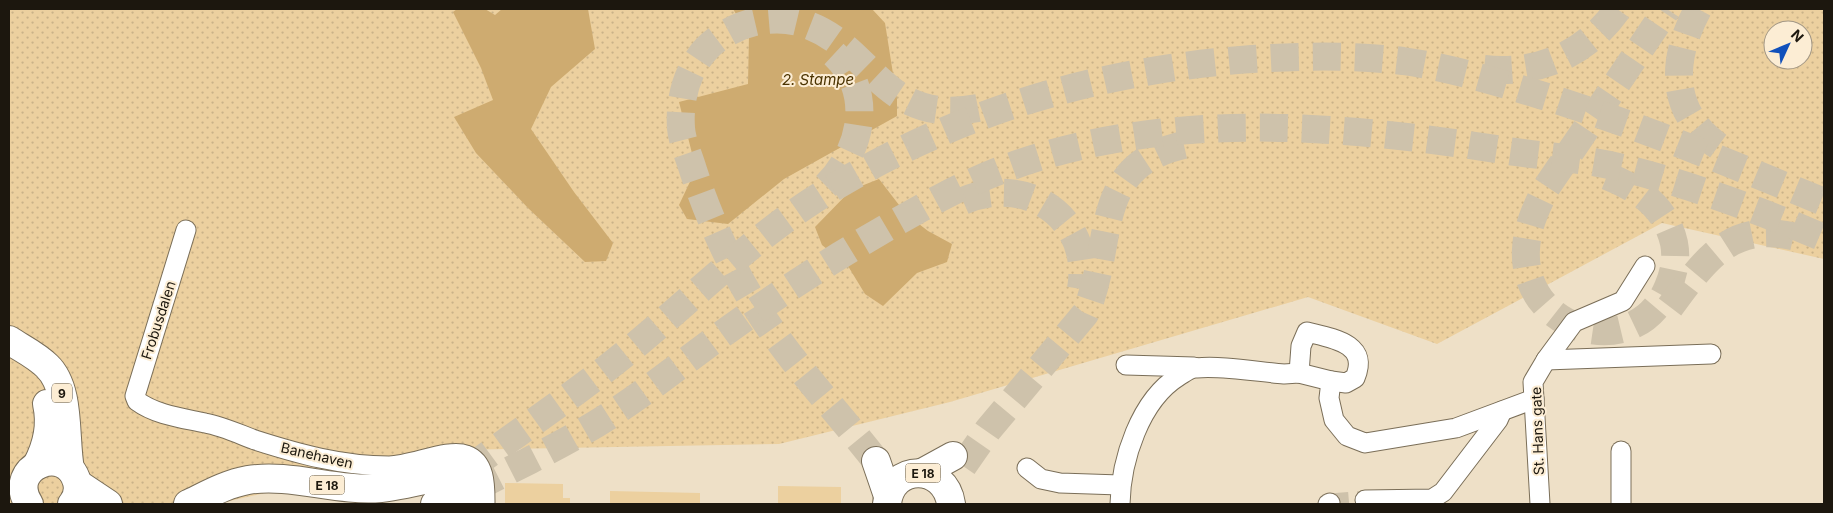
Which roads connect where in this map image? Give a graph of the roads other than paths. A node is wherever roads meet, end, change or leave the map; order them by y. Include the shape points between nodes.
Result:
1 (186, 230) dead end
2 (1645, 266) dead end
3 (9, 340) edge
4 (1712, 354) dead end
5 (9, 359) edge
6 (1546, 360) junction
7 (1126, 365) dead end
8 (1194, 367) junction
9 (1299, 373) junction
10 (1331, 381) junction
11 (1534, 399) junction
12 (145, 406) joint
13 (1502, 411) junction
14 (1622, 451) dead end
15 (1027, 468) dead end
16 (917, 473) junction
17 (23, 484) edge
18 (1120, 485) junction
19 (73, 486) edge
20 (475, 488) edge
21 (888, 500) edge
22 (950, 500) edge
23 (1364, 500) dead end
24 (108, 504) edge
25 (189, 504) edge
26 (381, 504) edge
27 (435, 504) edge
28 (445, 504) edge
29 (1120, 504) edge
30 (1540, 504) edge
31 (1621, 504) edge

1 - 12 street, Frobusdalen via 134,396
2 - 6 street, St. Hans gate via 1624,301 1574,322
3 - 19 highway, 9 via 48,367 60,384
4 - 6 street
5 - 17 highway, 9 via 31,374 44,393 49,425 44,450
6 - 11 street, St. Hans gate via 1533,382
7 - 8 street
8 - 9 street
8 - 18 street via 1158,394 1140,418
9 - 10 street
9 - 10 street via 1301,346 1306,332 1345,342 1356,355 1359,362 1355,378 1346,383
10 - 13 street via 1329,398 1334,420 1347,436 1365,443 1456,428
11 - 13 street
11 - 30 street, St. Hans gate
12 - 20 street, Banehaven via 298,454 346,464 391,466 455,452 468,455 482,470
13 - 23 street via 1443,492 1432,498
14 - 31 street
15 - 18 street via 1041,479 1060,483
16 - 21 highway, E 18 via 895,484
16 - 21 highway, E 18 via 881,457
16 - 22 highway, E 18 via 941,482
16 - 22 highway, E 18 via 958,461
17 - 19 highway via 54,461
18 - 29 street
19 - 24 highway
20 - 25 highway, E 18 via 349,488 265,479 231,484
20 - 26 highway via 437,484
20 - 27 highway
20 - 28 highway

